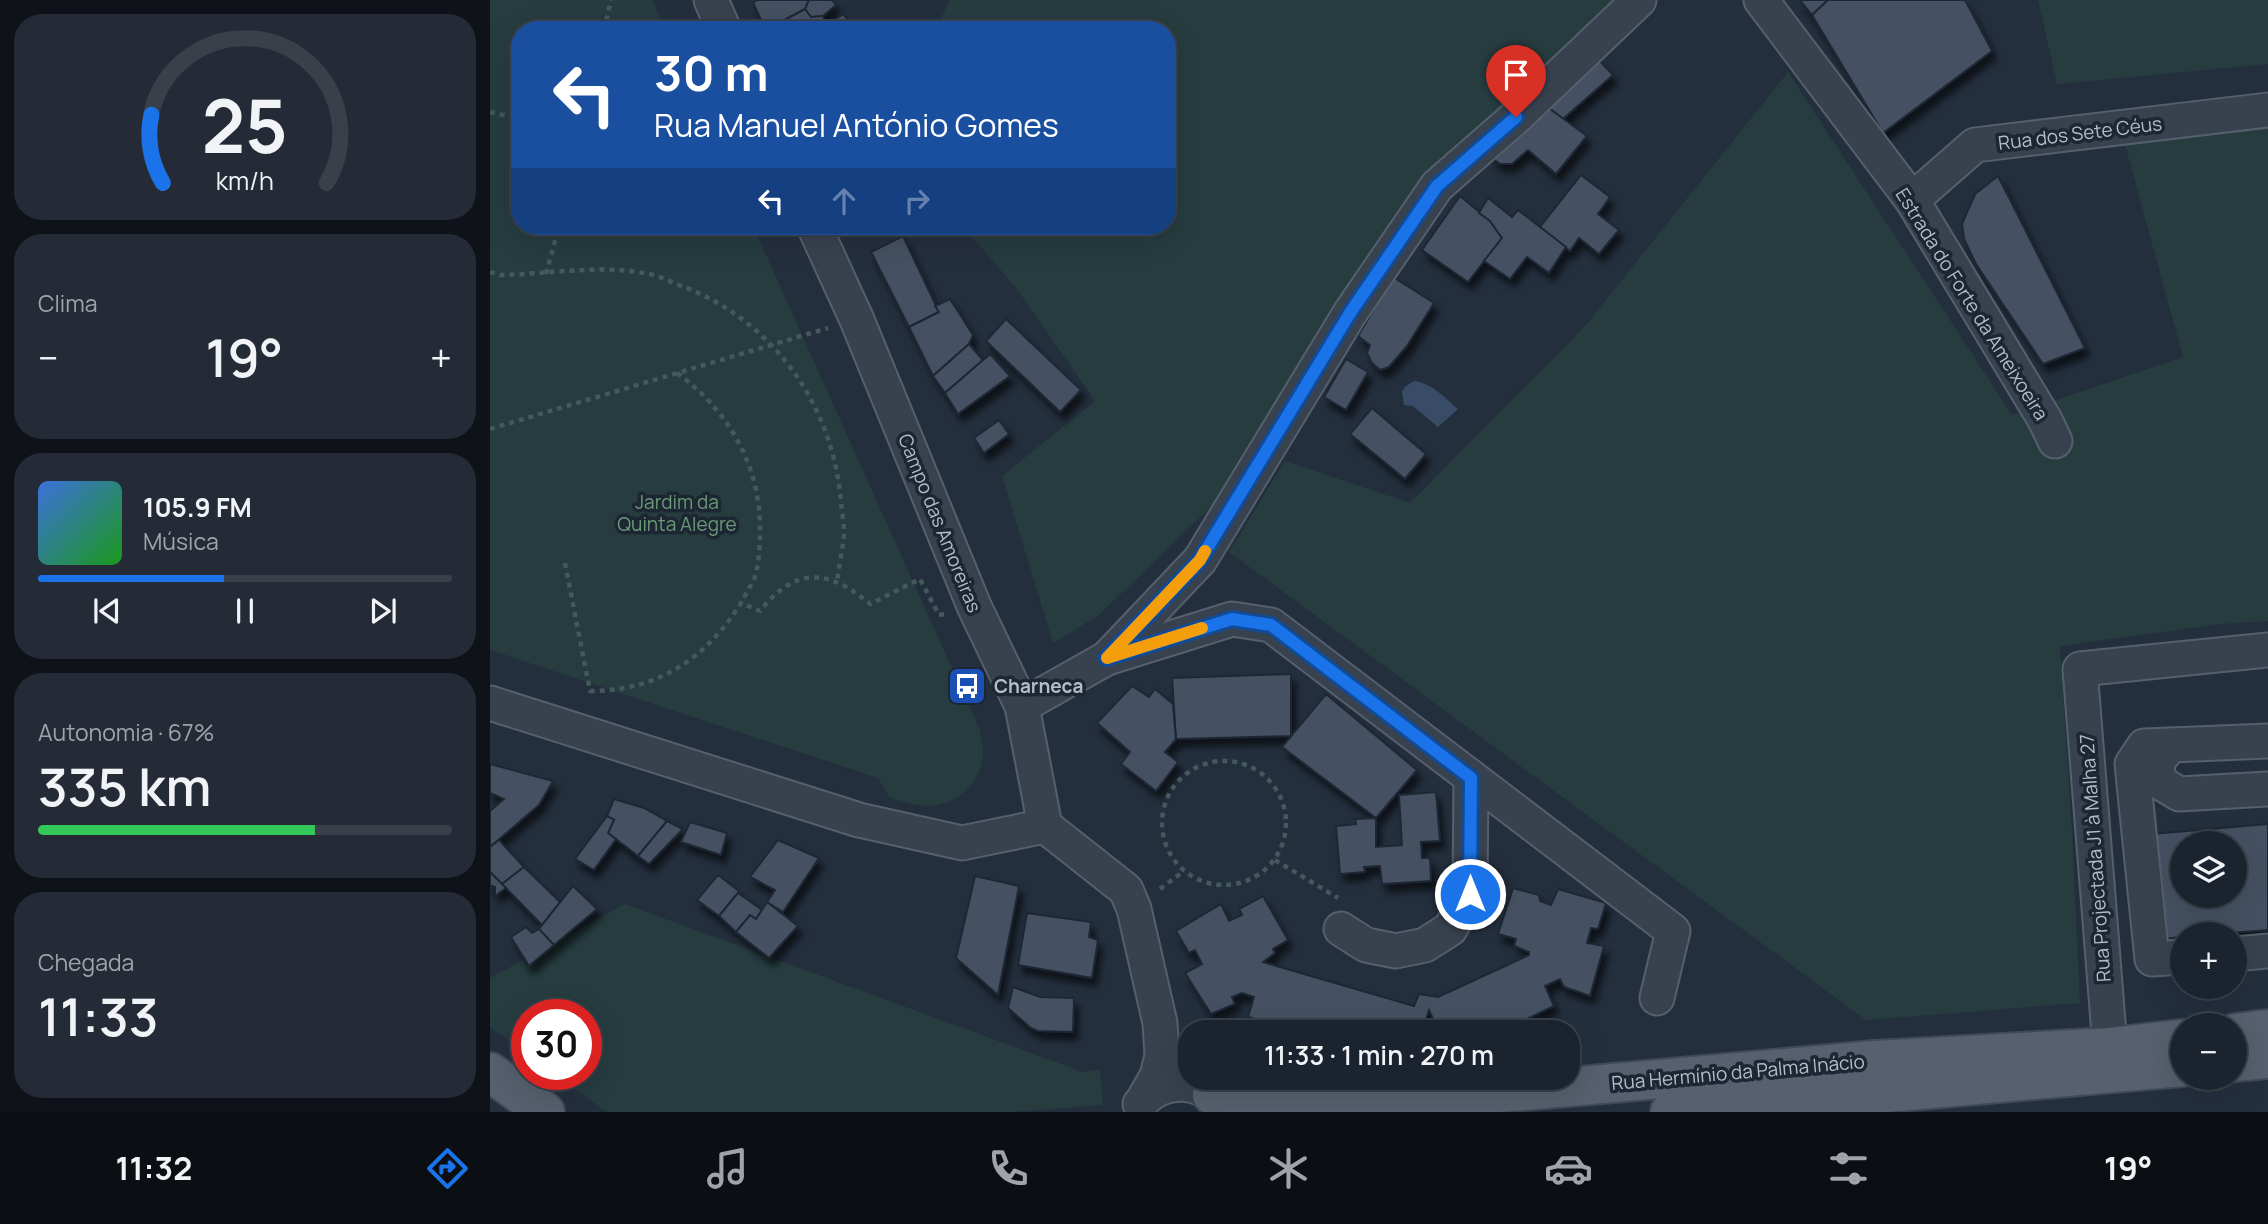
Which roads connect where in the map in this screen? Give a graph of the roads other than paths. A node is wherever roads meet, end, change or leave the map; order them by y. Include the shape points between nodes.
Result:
1 (711, 0) edge
2 (1639, 0) edge
3 (1761, 0) edge
4 (720, 21) edge
5 (2268, 110) edge
6 (1912, 200) junction
7 (818, 235) edge
8 (2055, 441) dead end
9 (2268, 650) edge
10 (1107, 658) junction
11 (490, 704) edge
12 (1022, 706) junction
13 (2268, 741) edge
14 (2171, 745) junction
15 (1471, 778) junction
16 (2268, 789) edge
17 (1045, 826) junction
18 (1341, 929) road end
19 (2268, 951) edge
20 (2247, 953) edge
21 (2170, 958) edge
22 (1657, 998) dead end
23 (1160, 1023) junction
24 (2268, 1030) edge
25 (2247, 1032) edge
26 (2170, 1040) edge
27 (2110, 1046) junction
28 (2268, 1059) edge
29 (1178, 1061) edge
30 (2247, 1061) edge
31 (2170, 1068) edge
32 (490, 1072) edge
33 (1178, 1084) edge
34 (1203, 1090) edge
35 (1798, 1093) edge
36 (1138, 1108) edge
37 (545, 1112) edge
38 (1670, 1112) edge

1 - 4 street
2 - 10 street via 1437,186 1350,313 1200,560
3 - 6 street, Estrada do Forte da Ameixoeira
5 - 6 street, Rua dos Sete Céus via 1975,145
6 - 8 street, Estrada do Forte da Ameixoeira
7 - 12 street, Campo das Amoreiras via 974,606
9 - 27 street, Rua Projectada J1 à Malha 27 via 2080,669
10 - 12 street
10 - 15 street via 1232,619 1271,625
11 - 17 street via 846,817 936,838 962,843
12 - 17 street, Campo das Amoreiras
13 - 14 street
14 - 16 street via 2155,764 2161,783 2179,794
14 - 21 street via 2144,746 2132,764 2152,960
15 - 18 street via 1470,894 1450,929 1424,945 1396,951 1366,945
15 - 22 street via 1673,931
17 - 23 street via 1126,890 1135,909
19 - 20 street
23 - 29 street
23 - 36 street via 1162,1056 1157,1076
24 - 25 main road
26 - 27 main road, Rua Hermínio da Palma Inácio
27 - 35 main road, Rua Hermínio da Palma Inácio
28 - 30 main road
31 - 35 main road, Rua Hermínio da Palma Inácio
32 - 37 main road
33 - 36 street via 1157,1089
34 - 35 main road, Rua Hermínio da Palma Inácio via 1243,1107 1271,1111
35 - 38 main road, Rua Hermínio da Palma Inácio

